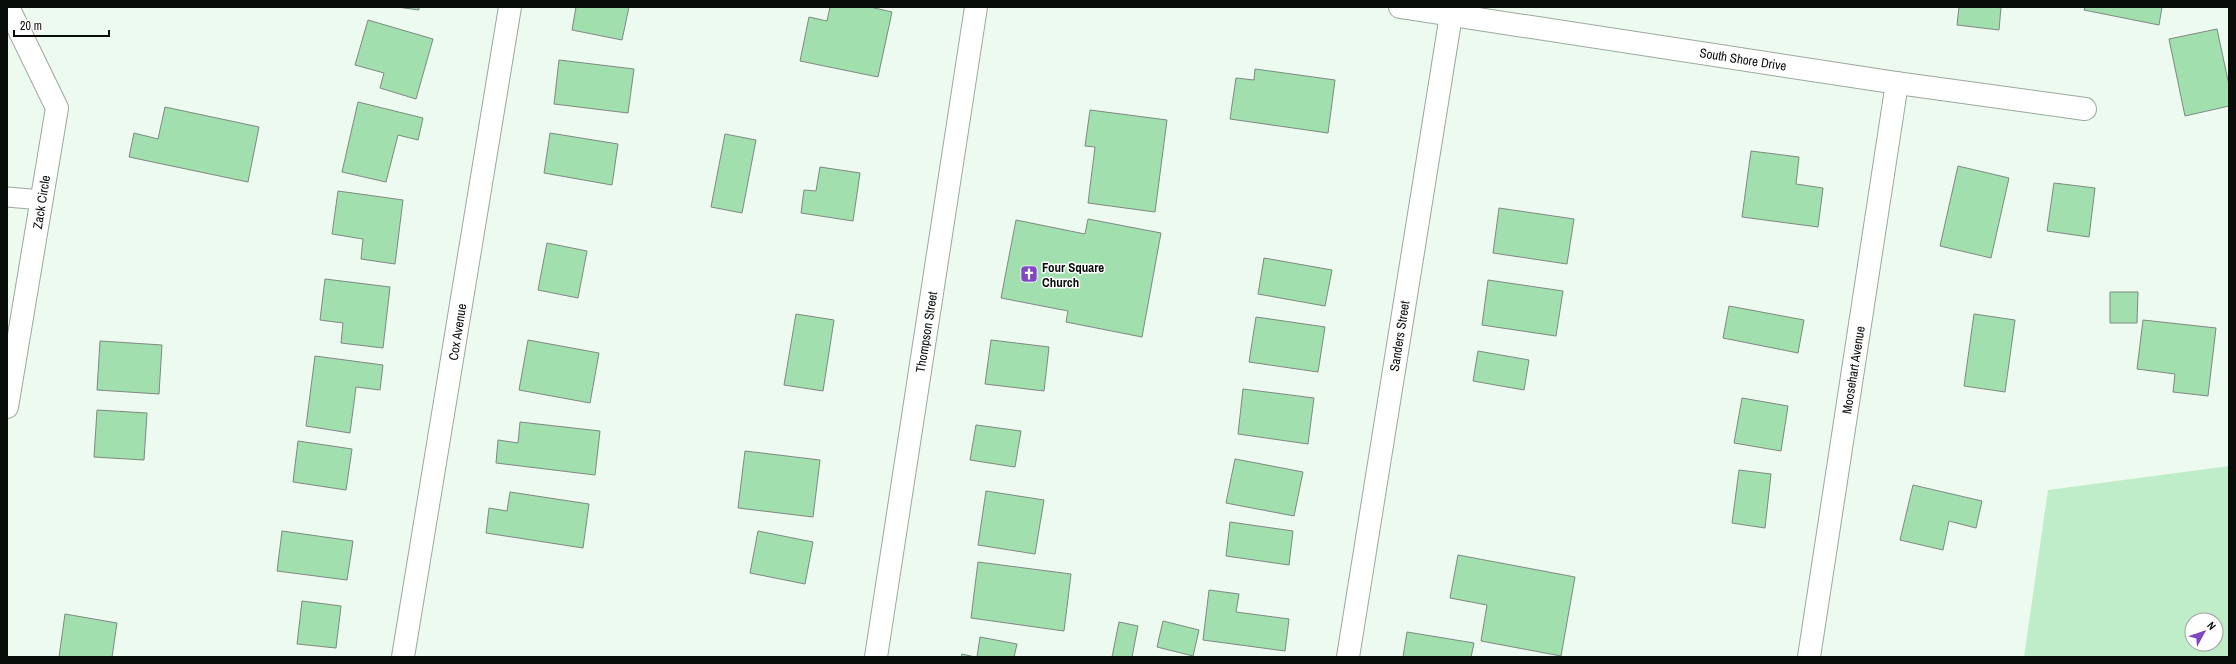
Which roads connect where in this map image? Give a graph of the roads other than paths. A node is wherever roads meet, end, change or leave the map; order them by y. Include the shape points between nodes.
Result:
1 (8, 7) edge
2 (510, 7) edge
3 (976, 7) edge
4 (1400, 7) edge
5 (1451, 15) junction
6 (1897, 83) junction
7 (2085, 109) dead end
8 (7, 197) edge
9 (42, 200) junction
10 (7, 407) edge
11 (403, 657) edge
12 (876, 657) edge
13 (1348, 657) edge
14 (1809, 657) edge

1 - 9 street, Zack Circle via 57,108
2 - 11 street, Cox Avenue
3 - 12 street, Thompson Street
4 - 5 street, South Shore Drive
5 - 6 street, South Shore Drive
5 - 13 street, Sanders Street
6 - 7 street, South Shore Drive
6 - 14 street, Moosehart Avenue
8 - 9 lane
9 - 10 street, Zack Circle

